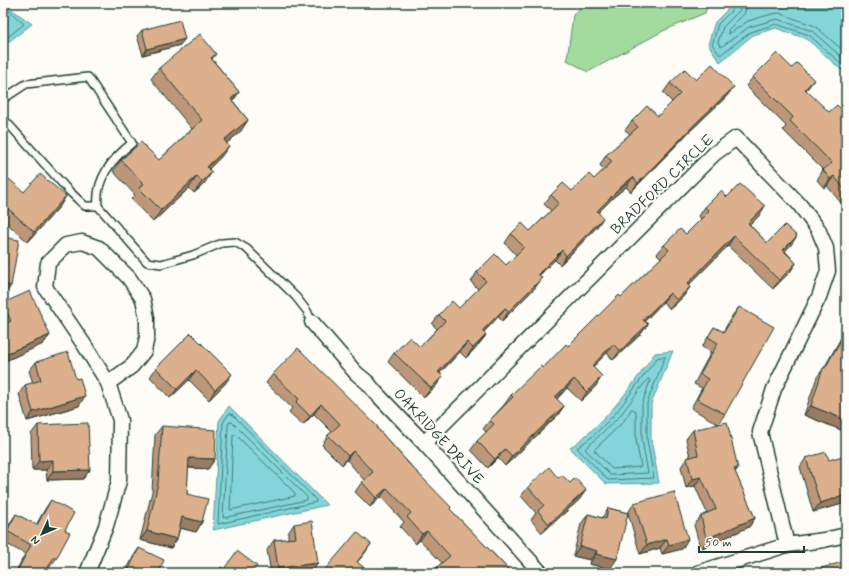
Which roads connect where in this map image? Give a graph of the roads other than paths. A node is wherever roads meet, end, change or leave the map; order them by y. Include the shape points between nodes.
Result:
1 (3, 99) edge
2 (3, 118) edge
3 (98, 206) junction
4 (312, 322) joint
5 (108, 383) junction
6 (424, 443) junction
7 (846, 535) edge
8 (787, 545) junction
9 (87, 573) edge
10 (541, 573) edge
11 (697, 573) edge

1 - 3 lane via 26,84 88,77 132,143 116,156 106,169 97,196
2 - 3 lane via 85,206
3 - 4 lane via 147,262 161,264 222,243 235,242 247,248 296,297 307,310
4 - 6 street, OAKRIDGE DRIVE via 356,373
5 - 5 street via 132,366 144,351 147,318 143,299 129,278 100,248 82,242 66,245 48,263 45,287
5 - 9 street via 120,420 119,481 106,526
6 - 8 street, BRADFORD CIRCLE via 714,154 736,138 798,204 818,229 826,248 828,271 819,297 774,390 760,432
6 - 10 street, OAKRIDGE DRIVE
7 - 8 street
8 - 11 street

